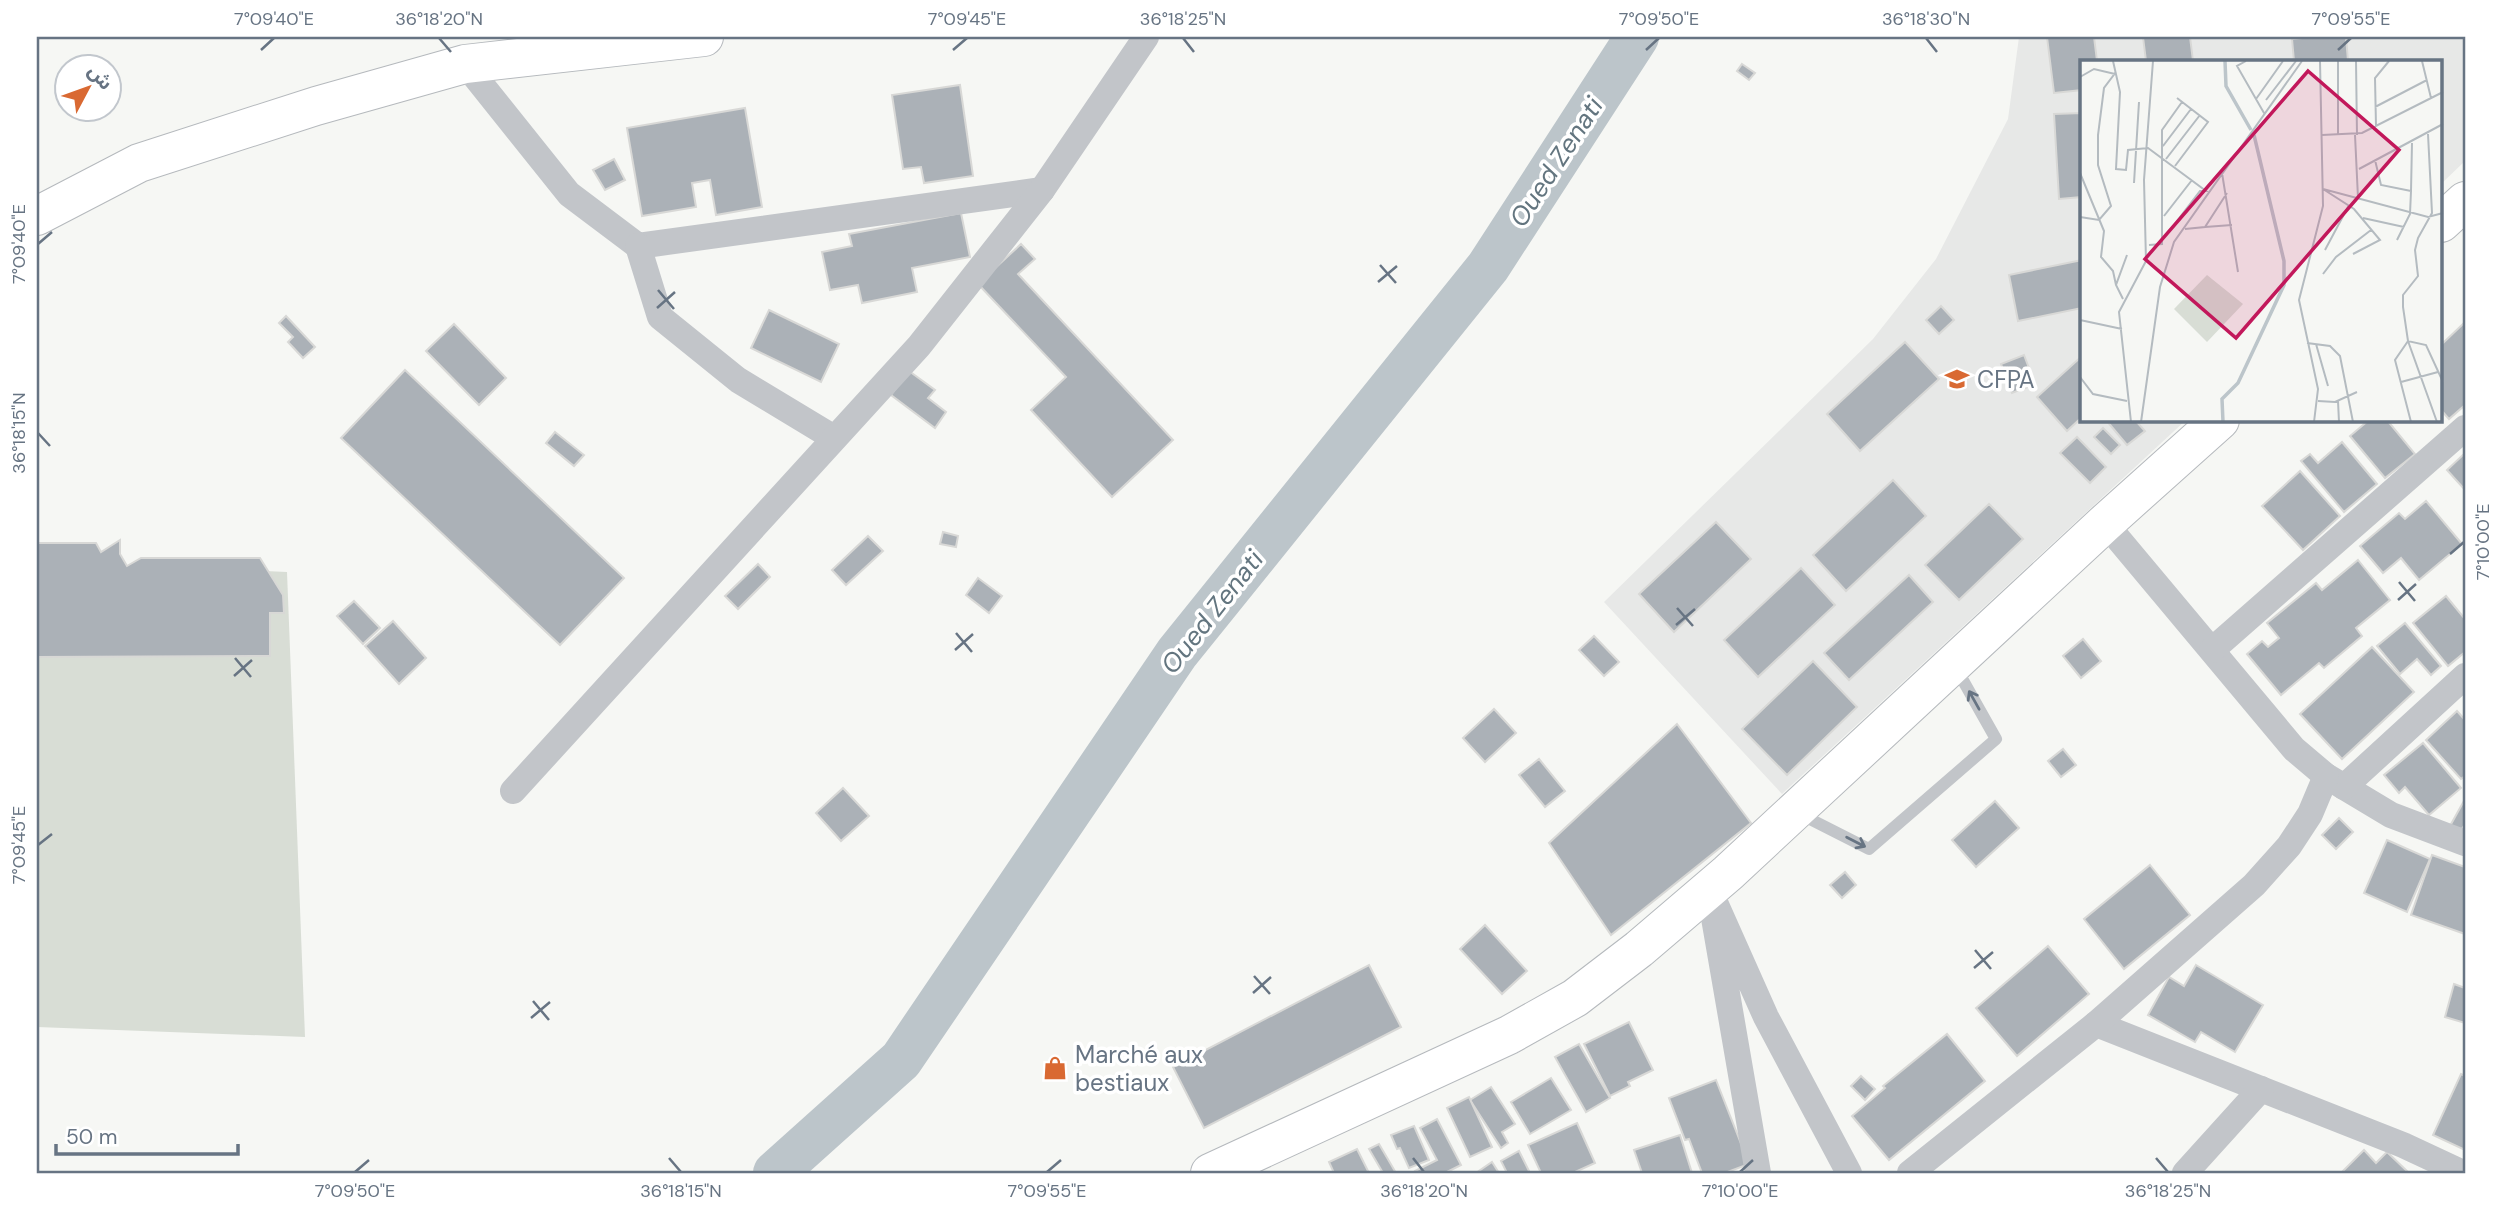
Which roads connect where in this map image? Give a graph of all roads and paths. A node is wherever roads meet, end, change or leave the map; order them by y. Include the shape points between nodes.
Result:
1 (704, 37) edge
2 (1146, 37) edge
3 (465, 64) junction
4 (1042, 190) junction
5 (2465, 201) edge
6 (37, 216) edge
7 (2442, 222) edge
8 (638, 246) junction
9 (2218, 422) edge
10 (2465, 428) edge
11 (834, 438) junction
12 (2105, 523) junction
13 (2212, 650) junction
14 (1954, 663) junction
15 (2465, 677) edge
16 (2335, 782) junction
17 (513, 791) dead end
18 (1795, 811) junction
19 (2465, 843) edge
20 (1709, 889) junction
21 (2096, 1024) junction
22 (2261, 1089) junction
23 (1210, 1173) edge
24 (1758, 1173) edge
25 (1849, 1173) edge
26 (1910, 1173) edge
27 (2185, 1173) edge
28 (2463, 1173) edge

1 - 3 main road
2 - 4 street
3 - 6 main road via 139,163
3 - 8 street via 569,194
4 - 8 street
4 - 11 street via 919,346
5 - 7 main road
8 - 11 street via 660,317 738,380
9 - 12 main road
10 - 13 street
11 - 17 street
12 - 13 street
12 - 14 main road
13 - 16 street via 2294,749
14 - 18 main road
18 -> 14 lane via 1869,849 1996,739
15 - 16 street
16 - 19 street via 2391,815
16 - 21 street via 2254,885
18 - 20 main road
20 - 23 main road via 1575,998 1509,1035
20 - 24 street
20 - 25 street via 1766,1017
21 - 22 street
21 - 26 street
22 - 27 street
22 - 28 street

